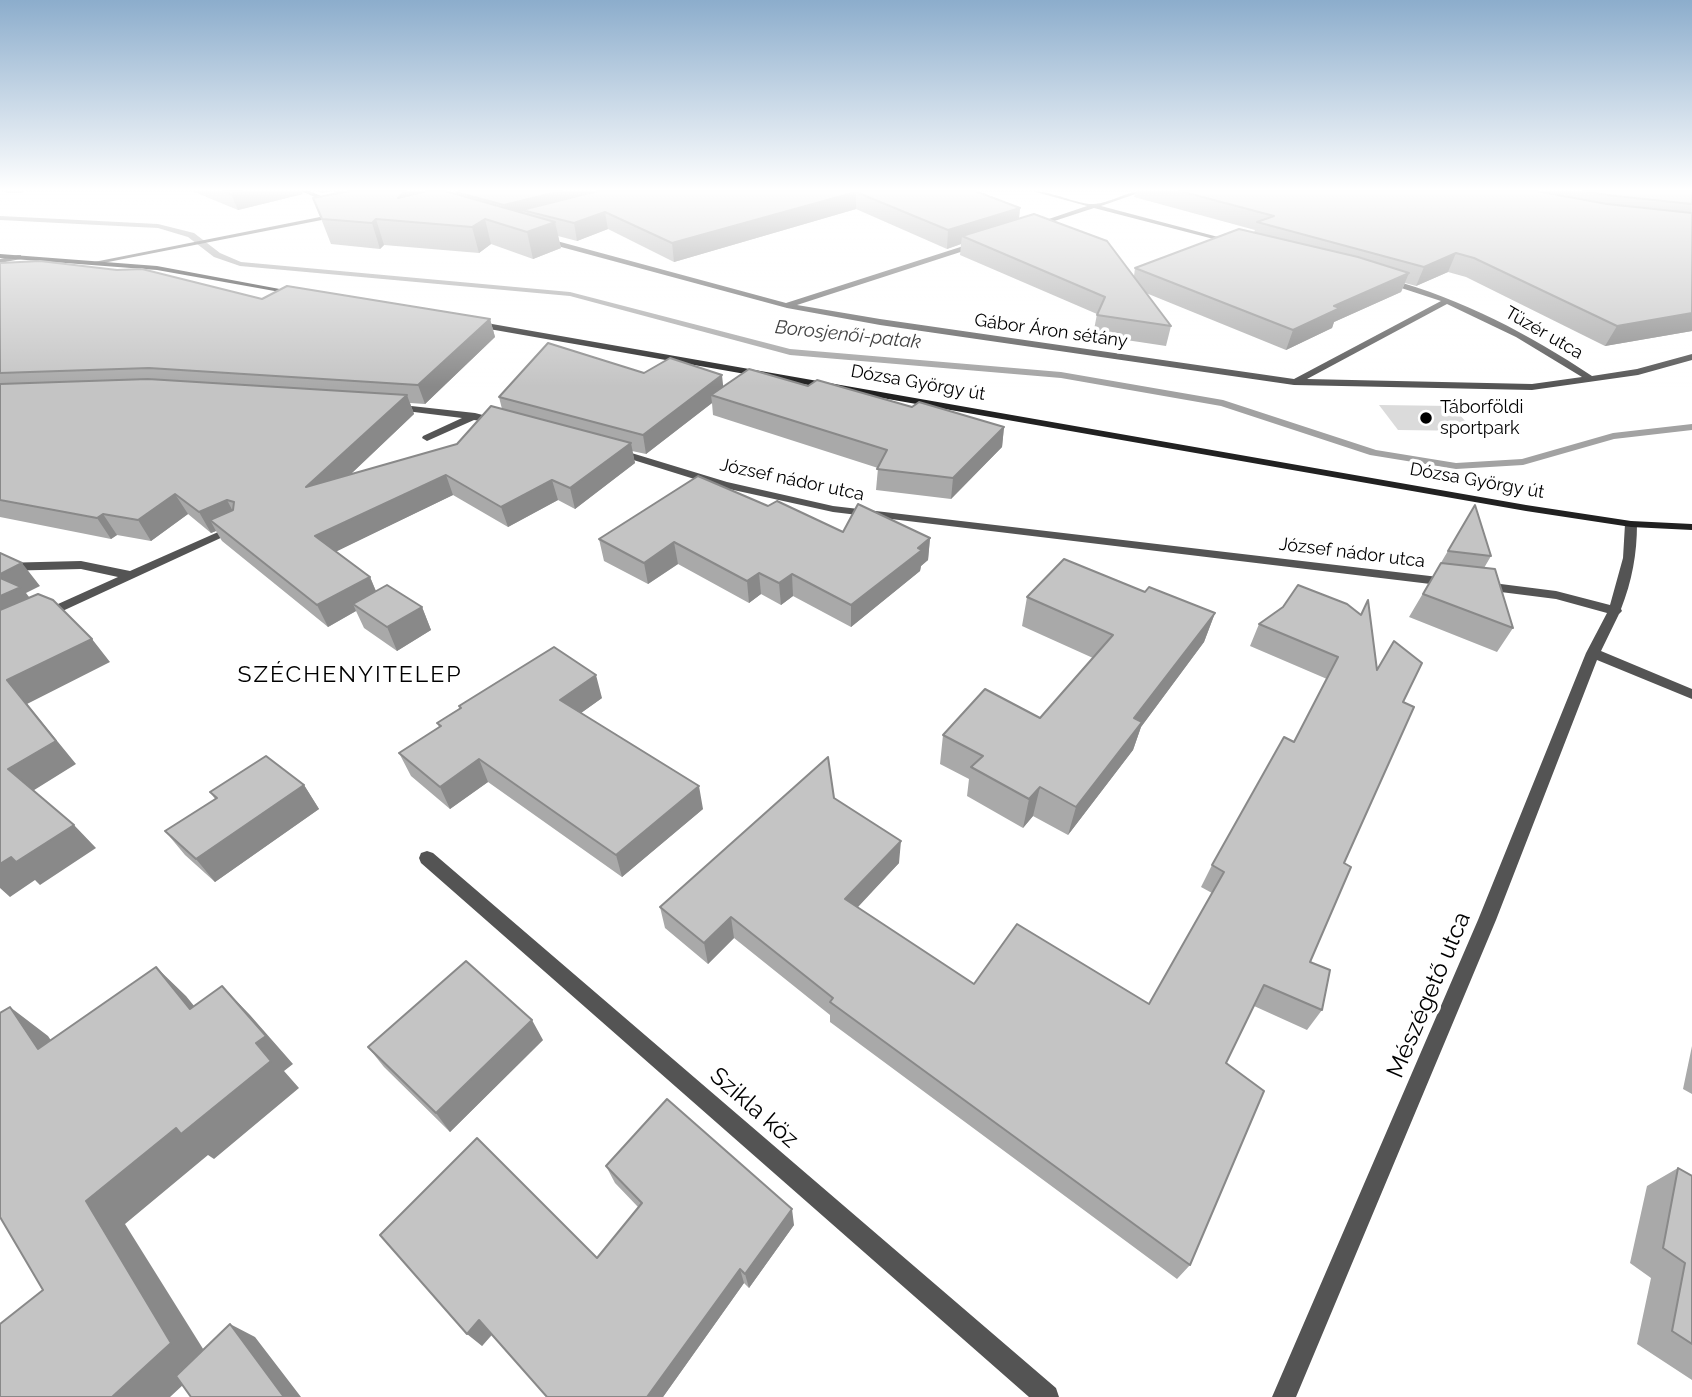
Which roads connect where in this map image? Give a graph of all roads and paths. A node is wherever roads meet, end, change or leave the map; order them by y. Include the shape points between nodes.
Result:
1 (124, 256) edge
2 (604, 256) edge
3 (941, 256) edge
4 (18, 257) joint
5 (0, 258) edge
6 (97, 262) junction
7 (1383, 280) edge
8 (306, 294) edge
9 (1447, 301) junction
10 (787, 306) junction
11 (470, 323) edge
12 (1692, 357) edge
13 (1592, 380) junction
14 (1294, 382) junction
15 (376, 405) edge
16 (477, 415) junction
17 (512, 424) edge
18 (427, 438) dead end
19 (599, 446) edge
20 (1631, 524) junction
21 (239, 526) edge
22 (1692, 527) edge
23 (0, 567) edge
24 (129, 575) junction
25 (1616, 611) junction
26 (35, 620) edge
27 (1593, 653) junction
28 (1692, 694) edge
29 (427, 858) dead end
30 (1047, 1397) edge
31 (1284, 1397) edge

1 - 6 street
2 - 10 street, Gábor Áron sétány
3 - 10 street
4 - 5 street
4 - 6 main road
6 - 8 main road
7 - 9 street, Tüzér utca
9 - 13 street, Tüzér utca via 1542,345
9 - 14 street
10 - 14 street, Gábor Áron sétány
11 - 20 main road, Dózsa György út
12 - 13 street, Gábor Áron sétány
13 - 14 street, Gábor Áron sétány via 1532,387
15 - 16 street
16 - 17 street
16 - 18 street
19 - 25 street, József nádor utca via 724,485 833,509 1556,595
20 - 22 main road, Dózsa György út
20 - 25 street via 1632,547
21 - 24 street
23 - 24 street via 82,565
24 - 26 street
25 - 27 street, Mészégető utca
27 - 28 street
27 - 31 street, Mészégető utca via 1487,920
29 - 30 street, Szikla köz

